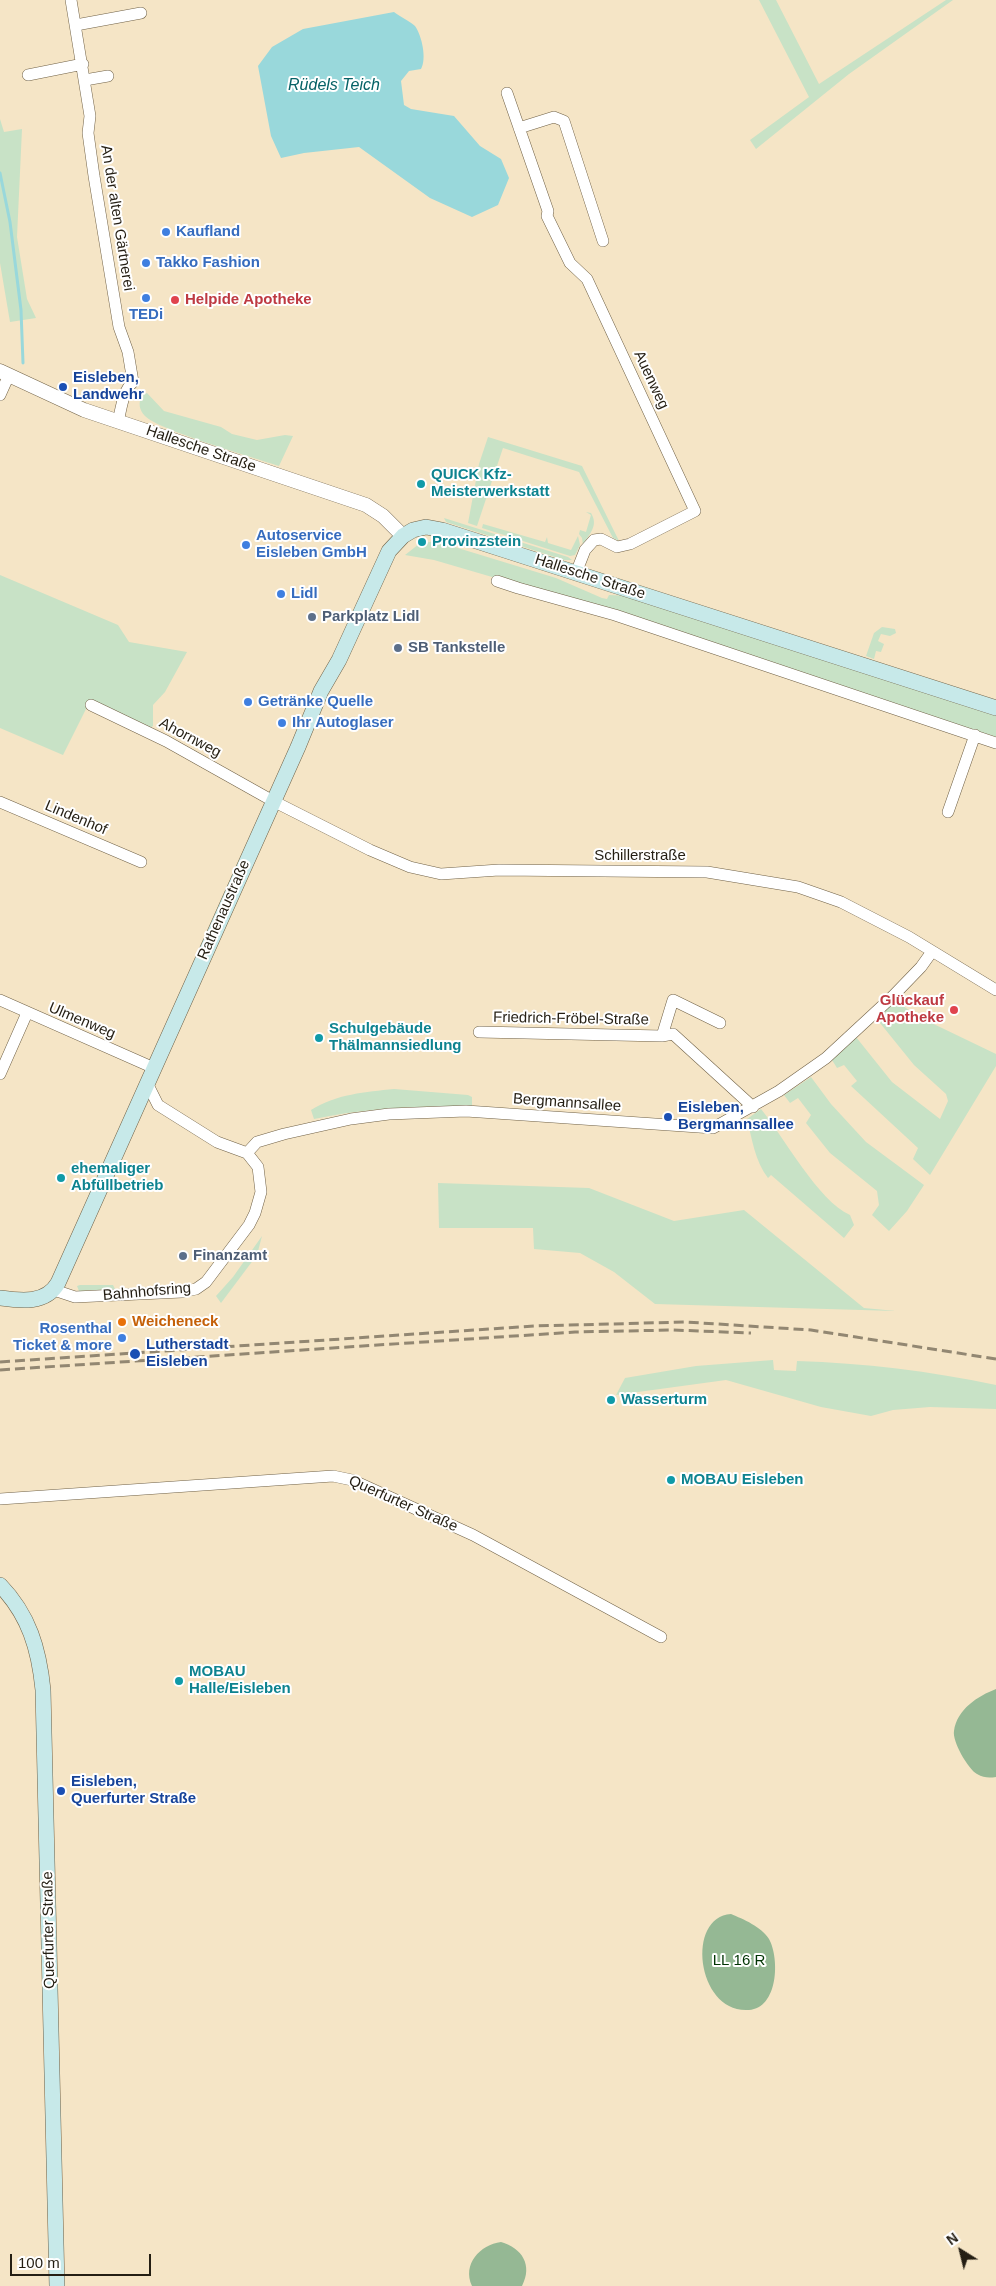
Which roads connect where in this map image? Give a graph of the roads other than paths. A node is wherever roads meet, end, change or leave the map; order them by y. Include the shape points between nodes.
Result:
1 (71, 0) edge
2 (141, 13) dead end
3 (76, 26) junction
4 (82, 61) junction
5 (28, 75) dead end
6 (108, 76) dead end
7 (85, 80) junction
8 (506, 93) dead end
9 (519, 128) junction
10 (603, 242) dead end
11 (3, 382) edge
12 (118, 422) junction
13 (402, 536) junction
14 (576, 573) junction
15 (497, 580) dead end
16 (91, 705) dead end
17 (996, 708) edge
18 (975, 736) junction
19 (996, 743) edge
20 (274, 801) junction
21 (0, 802) edge
22 (948, 812) dead end
23 (141, 862) dead end
24 (931, 953) junction
25 (996, 990) edge
26 (0, 1000) edge
27 (27, 1013) junction
28 (720, 1022) dead end
29 (479, 1032) dead end
30 (662, 1036) junction
31 (154, 1068) junction
32 (0, 1074) edge
33 (147, 1083) junction
34 (158, 1105) junction
35 (753, 1107) junction
36 (134, 1110) junction
37 (246, 1153) junction
38 (54, 1290) junction
39 (0, 1298) edge
40 (0, 1499) edge
41 (0, 1585) edge
42 (661, 1637) dead end
43 (57, 2286) edge

1 - 3 street, An der alten Gärtnerei
2 - 3 street
3 - 4 street, An der alten Gärtnerei
4 - 5 street
4 - 7 street, An der alten Gärtnerei
6 - 7 street
7 - 12 street, An der alten Gärtnerei via 94,176 119,327 128,352 133,382 124,398
8 - 9 street, Auenweg
9 - 10 street via 554,117 564,121
9 - 14 street, Auenweg via 547,216 570,263 587,279 695,511 630,544 617,547 601,539 594,540 585,550
11 - 12 street, Hallesche Straße
12 - 13 street, Hallesche Straße via 366,505 384,516
13 - 14 main road, Hallesche Straße via 418,529 436,528
13 - 20 main road, Rathenaustraße via 380,569 339,660 322,688
14 - 17 main road, Hallesche Straße
15 - 18 street, Hallesche Straße via 615,615
16 - 20 street, Ahornweg
18 - 19 street, Hallesche Straße
18 - 22 street
20 - 24 street, Schillerstraße via 370,850 410,867 441,874 499,870 707,872 798,887 841,902 909,937
20 - 31 main road, Rathenaustraße
21 - 23 street, Lindenhof
24 - 25 street, Schillerstraße
24 - 35 street, Bergmannsallee via 915,974 847,1040
26 - 27 street, Ulmenweg
27 - 31 street, Ulmenweg
27 - 32 street
28 - 30 street, Friedrich-Fröbel-Straße via 673,1000
29 - 30 street, Friedrich-Fröbel-Straße
30 - 35 street, Friedrich-Fröbel-Straße via 673,1034
31 - 33 main road, Rathenaustraße
33 - 34 street
33 - 36 main road, Rathenaustraße
34 - 36 street
34 - 37 street via 217,1142
35 - 37 street, Bergmannsallee via 713,1128 466,1111 390,1114 284,1134 257,1142
36 - 38 main road, Rathenaustraße
37 - 38 street, Bahnhofsring via 258,1167 261,1192 255,1213 212,1276 201,1286 182,1292 75,1297
38 - 39 main road via 39,1299
40 - 42 street, Querfurter Straße via 333,1476 352,1480 472,1535
41 - 43 main road, Querfurter Straße via 18,1607 32,1635 42,1683

